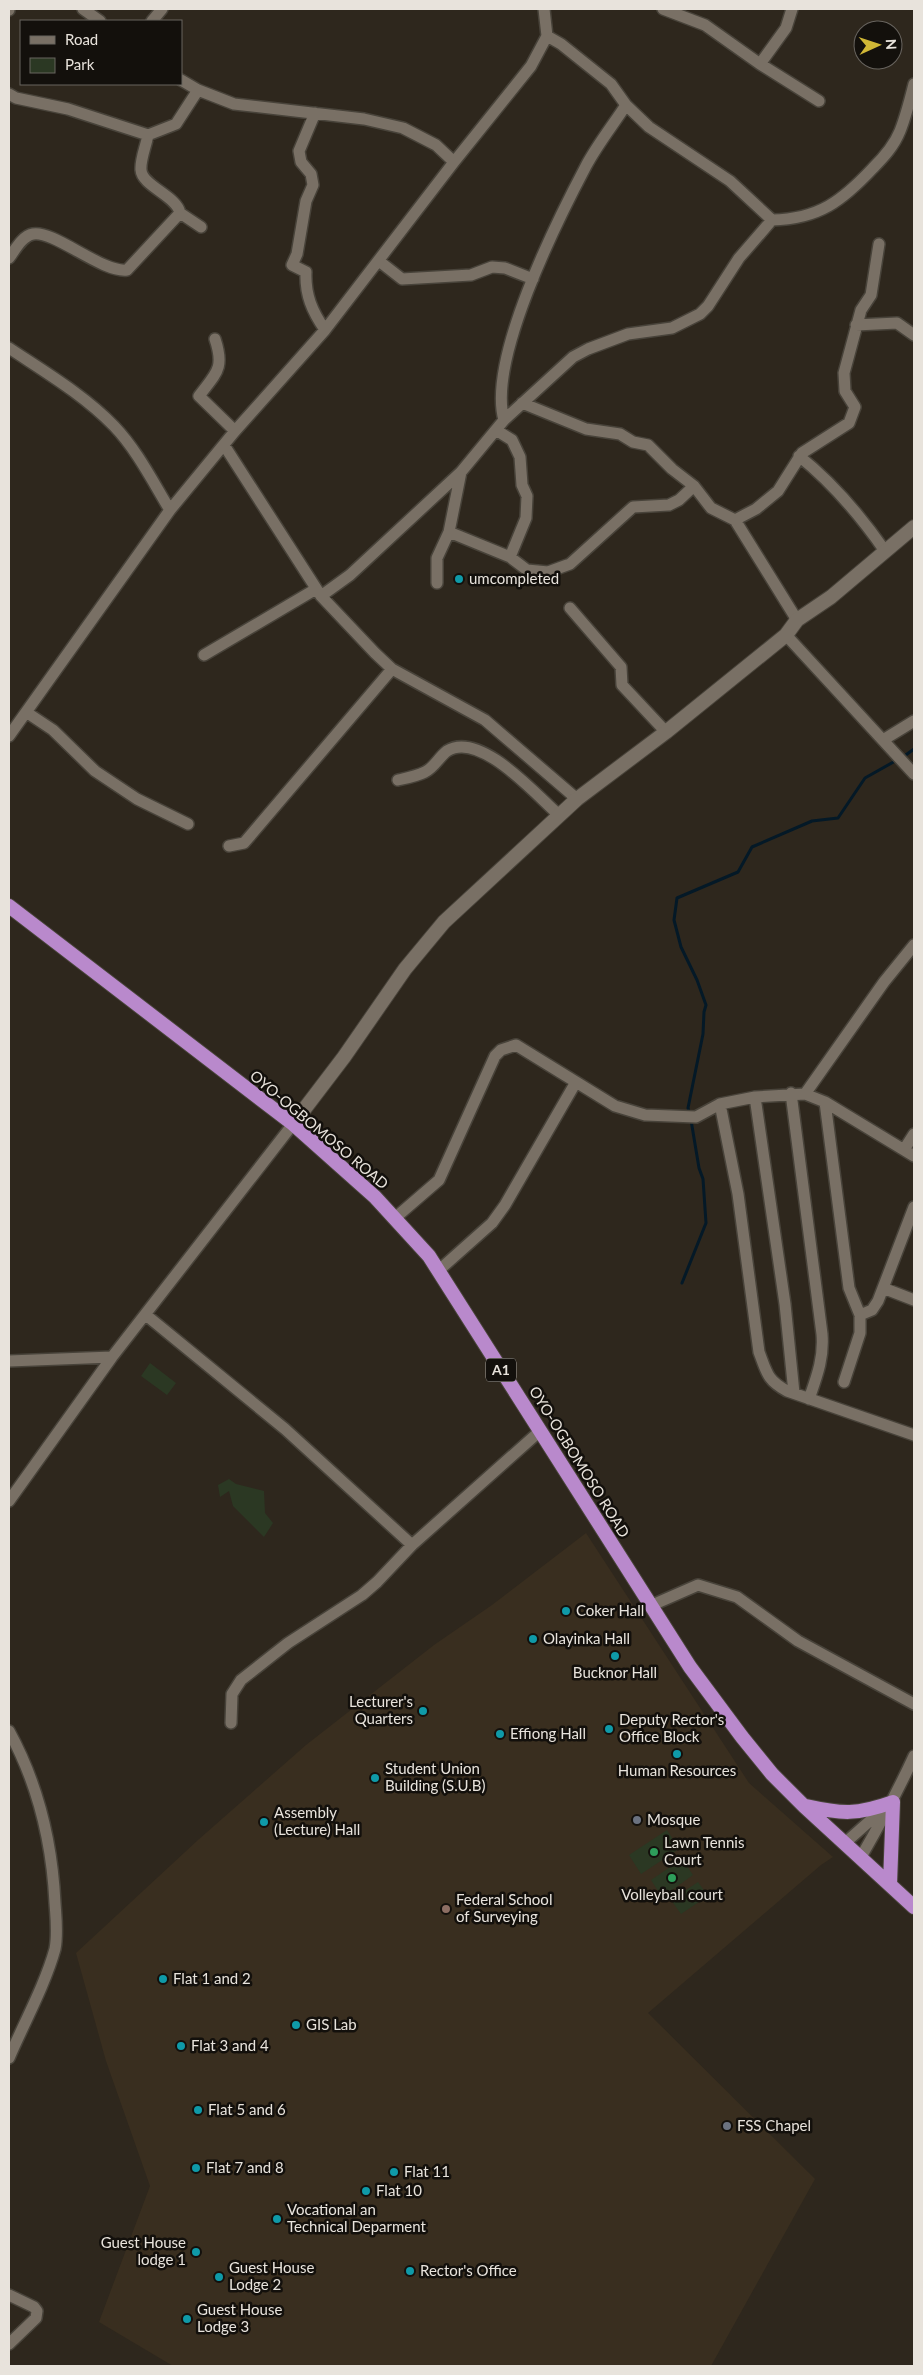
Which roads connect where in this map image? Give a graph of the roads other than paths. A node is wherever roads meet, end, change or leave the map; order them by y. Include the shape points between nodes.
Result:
1 (83, 9) edge
2 (162, 9) edge
3 (544, 9) edge
4 (663, 9) edge
5 (792, 9) edge
6 (99, 20) edge
7 (153, 20) edge
8 (546, 36) junction
9 (760, 64) junction
10 (182, 81) edge
11 (198, 90) junction
12 (914, 90) edge
13 (9, 94) edge
14 (818, 101) dead end
15 (626, 105) junction
16 (315, 114) junction
17 (148, 135) junction
18 (454, 162) junction
19 (180, 213) junction
20 (772, 220) junction
21 (201, 227) dead end
22 (879, 244) dead end
23 (9, 258) edge
24 (379, 261) junction
25 (533, 279) junction
26 (856, 325) junction
27 (325, 330) junction
28 (914, 335) edge
29 (215, 339) dead end
30 (9, 348) edge
31 (522, 403) junction
32 (504, 420) junction
33 (496, 430) junction
34 (235, 431) junction
35 (224, 445) junction
36 (799, 456) junction
37 (461, 472) junction
38 (694, 486) junction
39 (170, 510) junction
40 (734, 520) junction
41 (914, 527) edge
42 (449, 532) junction
43 (885, 551) junction
44 (510, 557) junction
45 (437, 583) dead end
46 (318, 592) junction
47 (570, 608) dead end
48 (797, 620) junction
49 (786, 635) junction
50 (204, 655) dead end
51 (392, 670) junction
52 (26, 712) junction
53 (914, 721) edge
54 (666, 732) junction
55 (9, 736) edge
56 (883, 740) junction
57 (914, 774) edge
58 (398, 780) dead end
59 (577, 799) junction
60 (559, 815) junction
61 (188, 824) dead end
62 (229, 846) dead end
63 (9, 906) edge
64 (914, 945) edge
65 (576, 1082) junction
66 (790, 1093) junction
67 (806, 1094) junction
68 (756, 1097) junction
69 (825, 1102) junction
70 (720, 1104) junction
71 (293, 1124) junction
72 (914, 1134) edge
73 (910, 1152) edge
74 (914, 1207) edge
75 (394, 1218) junction
76 (438, 1271) junction
77 (883, 1288) junction
78 (914, 1300) edge
79 (146, 1315) junction
80 (860, 1315) junction
81 (112, 1357) junction
82 (9, 1361) edge
83 (844, 1382) dead end
84 (794, 1393) junction
85 (810, 1399) junction
86 (540, 1431) junction
87 (914, 1434) edge
88 (9, 1501) edge
89 (412, 1545) junction
90 (650, 1606) junction
91 (914, 1704) edge
92 (231, 1723) dead end
93 (9, 1731) edge
94 (914, 1756) edge
95 (893, 1802) junction
96 (804, 1806) junction
97 (883, 1815) junction
98 (845, 1843) junction
99 (861, 1857) junction
100 (890, 1884) junction
101 (914, 1907) edge
102 (9, 2058) edge
103 (9, 2295) edge
104 (9, 2344) edge

1 - 6 street
2 - 7 street
3 - 8 street
4 - 9 street via 705,25
5 - 9 street via 786,28
8 - 15 street via 611,84
8 - 18 street via 531,66
9 - 14 street
10 - 11 street
11 - 16 street via 234,104
11 - 17 street via 176,124
12 - 20 street via 888,153 848,194 812,213
13 - 17 street
15 - 20 street via 649,127 730,181
15 - 25 street via 587,164
16 - 18 street via 403,128 436,145
16 - 27 street via 299,151 313,185 306,201 297,254 292,264 306,272 312,312
17 - 19 street via 141,173
18 - 24 street
19 - 21 street
19 - 23 street via 128,270 119,270 44,235 33,234 23,239
20 - 31 street via 739,258 700,314 672,328 628,334 588,349 573,357
22 - 26 street via 871,295
24 - 25 street via 402,278 471,275 492,267 505,268
24 - 27 street
25 - 32 street via 508,347 501,400
26 - 28 street via 897,323
26 - 36 street via 843,381 845,391 853,401 854,415 849,423
27 - 34 street
29 - 34 street via 221,356 218,372 199,396
30 - 39 street via 75,393 114,426
31 - 32 street
31 - 38 street via 586,429 620,434 648,446
32 - 33 street
33 - 37 street
33 - 44 street via 512,440 520,457 522,486 527,496 526,518
34 - 35 street
35 - 39 street
35 - 46 street
36 - 40 street via 778,491 756,509
36 - 43 street via 860,514
37 - 42 street
37 - 46 street via 344,580
38 - 40 street via 712,508
38 - 44 street via 669,505 632,507 564,568 534,572
39 - 52 street
40 - 48 street
41 - 43 street
42 - 44 street
42 - 45 street via 437,558
43 - 48 street via 831,597
46 - 50 street
46 - 51 street
47 - 54 street via 621,667 622,685
48 - 49 street
49 - 54 street
49 - 56 street
51 - 59 street via 485,720
51 - 62 street via 244,843
52 - 55 street
52 - 61 street via 53,730 95,771 137,799
53 - 56 street
54 - 59 street
56 - 57 street
58 - 60 street via 425,772 447,752 458,747 472,748 518,776
59 - 60 street
60 - 71 street via 444,922 405,969
63 - 71 highway, OYO-OGBOMOSO ROAD / A1
64 - 67 street via 884,982
65 - 70 street via 615,1106 645,1115 696,1117
65 - 75 street via 521,1048 501,1050 495,1056 439,1180
65 - 76 street via 505,1206 492,1223
66 - 67 street
66 - 68 street
66 - 85 street via 822,1334 821,1366
67 - 69 street
68 - 70 street
68 - 84 street
69 - 73 street
69 - 80 street via 849,1288
70 - 84 street via 738,1194 759,1352 773,1383
71 - 75 highway, OYO-OGBOMOSO ROAD / A1
71 - 79 street
72 - 73 street
74 - 77 street
75 - 76 highway, OYO-OGBOMOSO ROAD / A1 via 429,1256
76 - 86 highway, OYO-OGBOMOSO ROAD / A1
77 - 78 street
77 - 80 street via 872,1310
79 - 81 street
79 - 89 street via 285,1429
80 - 83 street via 860,1332
81 - 82 street
81 - 88 street
84 - 85 street
85 - 87 street
86 - 89 street
86 - 90 highway, OYO-OGBOMOSO ROAD / A1
89 - 92 street via 362,1595 288,1643 241,1680 232,1694
90 - 91 street via 698,1585 737,1597 798,1641
90 - 96 highway, OYO-OGBOMOSO ROAD / A1 via 690,1668 742,1737
93 - 102 street via 33,1782 46,1831 54,1871 57,1930 49,1966
94 - 95 street
95 - 96 highway via 853,1813
95 - 97 street
95 - 100 highway
96 - 98 highway, OYO-OGBOMOSO ROAD / A1
97 - 98 street via 872,1819
97 - 99 street
98 - 99 highway, OYO-OGBOMOSO ROAD / A1
99 - 100 highway, OYO-OGBOMOSO ROAD / A1
100 - 101 highway, OYO-OGBOMOSO ROAD / A1
103 - 104 street via 37,2311 36,2318

